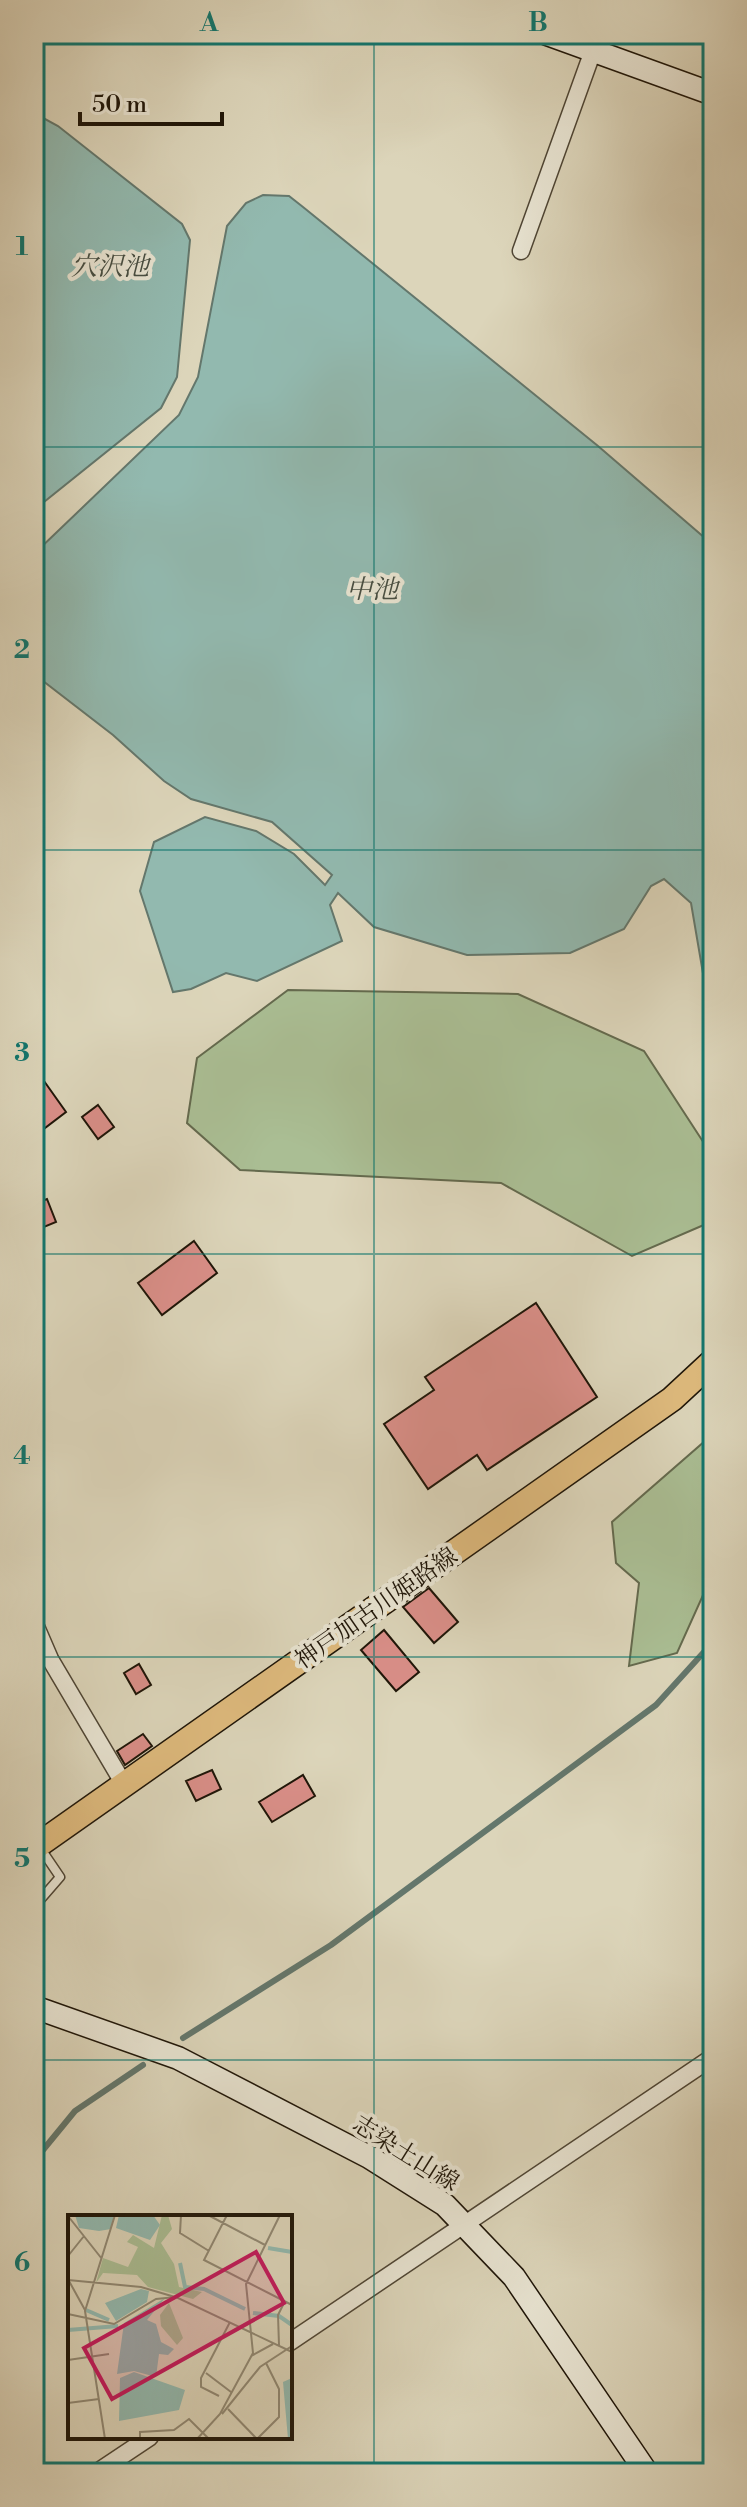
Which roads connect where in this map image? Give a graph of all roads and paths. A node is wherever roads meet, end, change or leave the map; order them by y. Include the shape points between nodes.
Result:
1 (547, 34) edge
2 (596, 42) edge
3 (713, 94) edge
4 (521, 251) dead end
5 (713, 1361) edge
6 (34, 1622) edge
7 (125, 1786) junction
8 (36, 1846) edge
9 (34, 1907) edge
10 (34, 2007) edge
11 (713, 2057) edge
12 (464, 2224) junction
13 (292, 2341) edge
14 (147, 2439) edge
15 (96, 2473) edge
16 (647, 2473) edge

1 - 2 main road
2 - 3 main road
2 - 4 street
5 - 7 main road, 神戸加古川姫路線 via 672,1399
6 - 7 street
7 - 8 main road, 神戸加古川姫路線
8 - 9 lane via 60,1877
10 - 12 main road, 志染土山線 via 178,2058 369,2157 445,2205
11 - 12 street
12 - 13 street
12 - 16 main road, 志染土山線 via 514,2277
14 - 15 street

